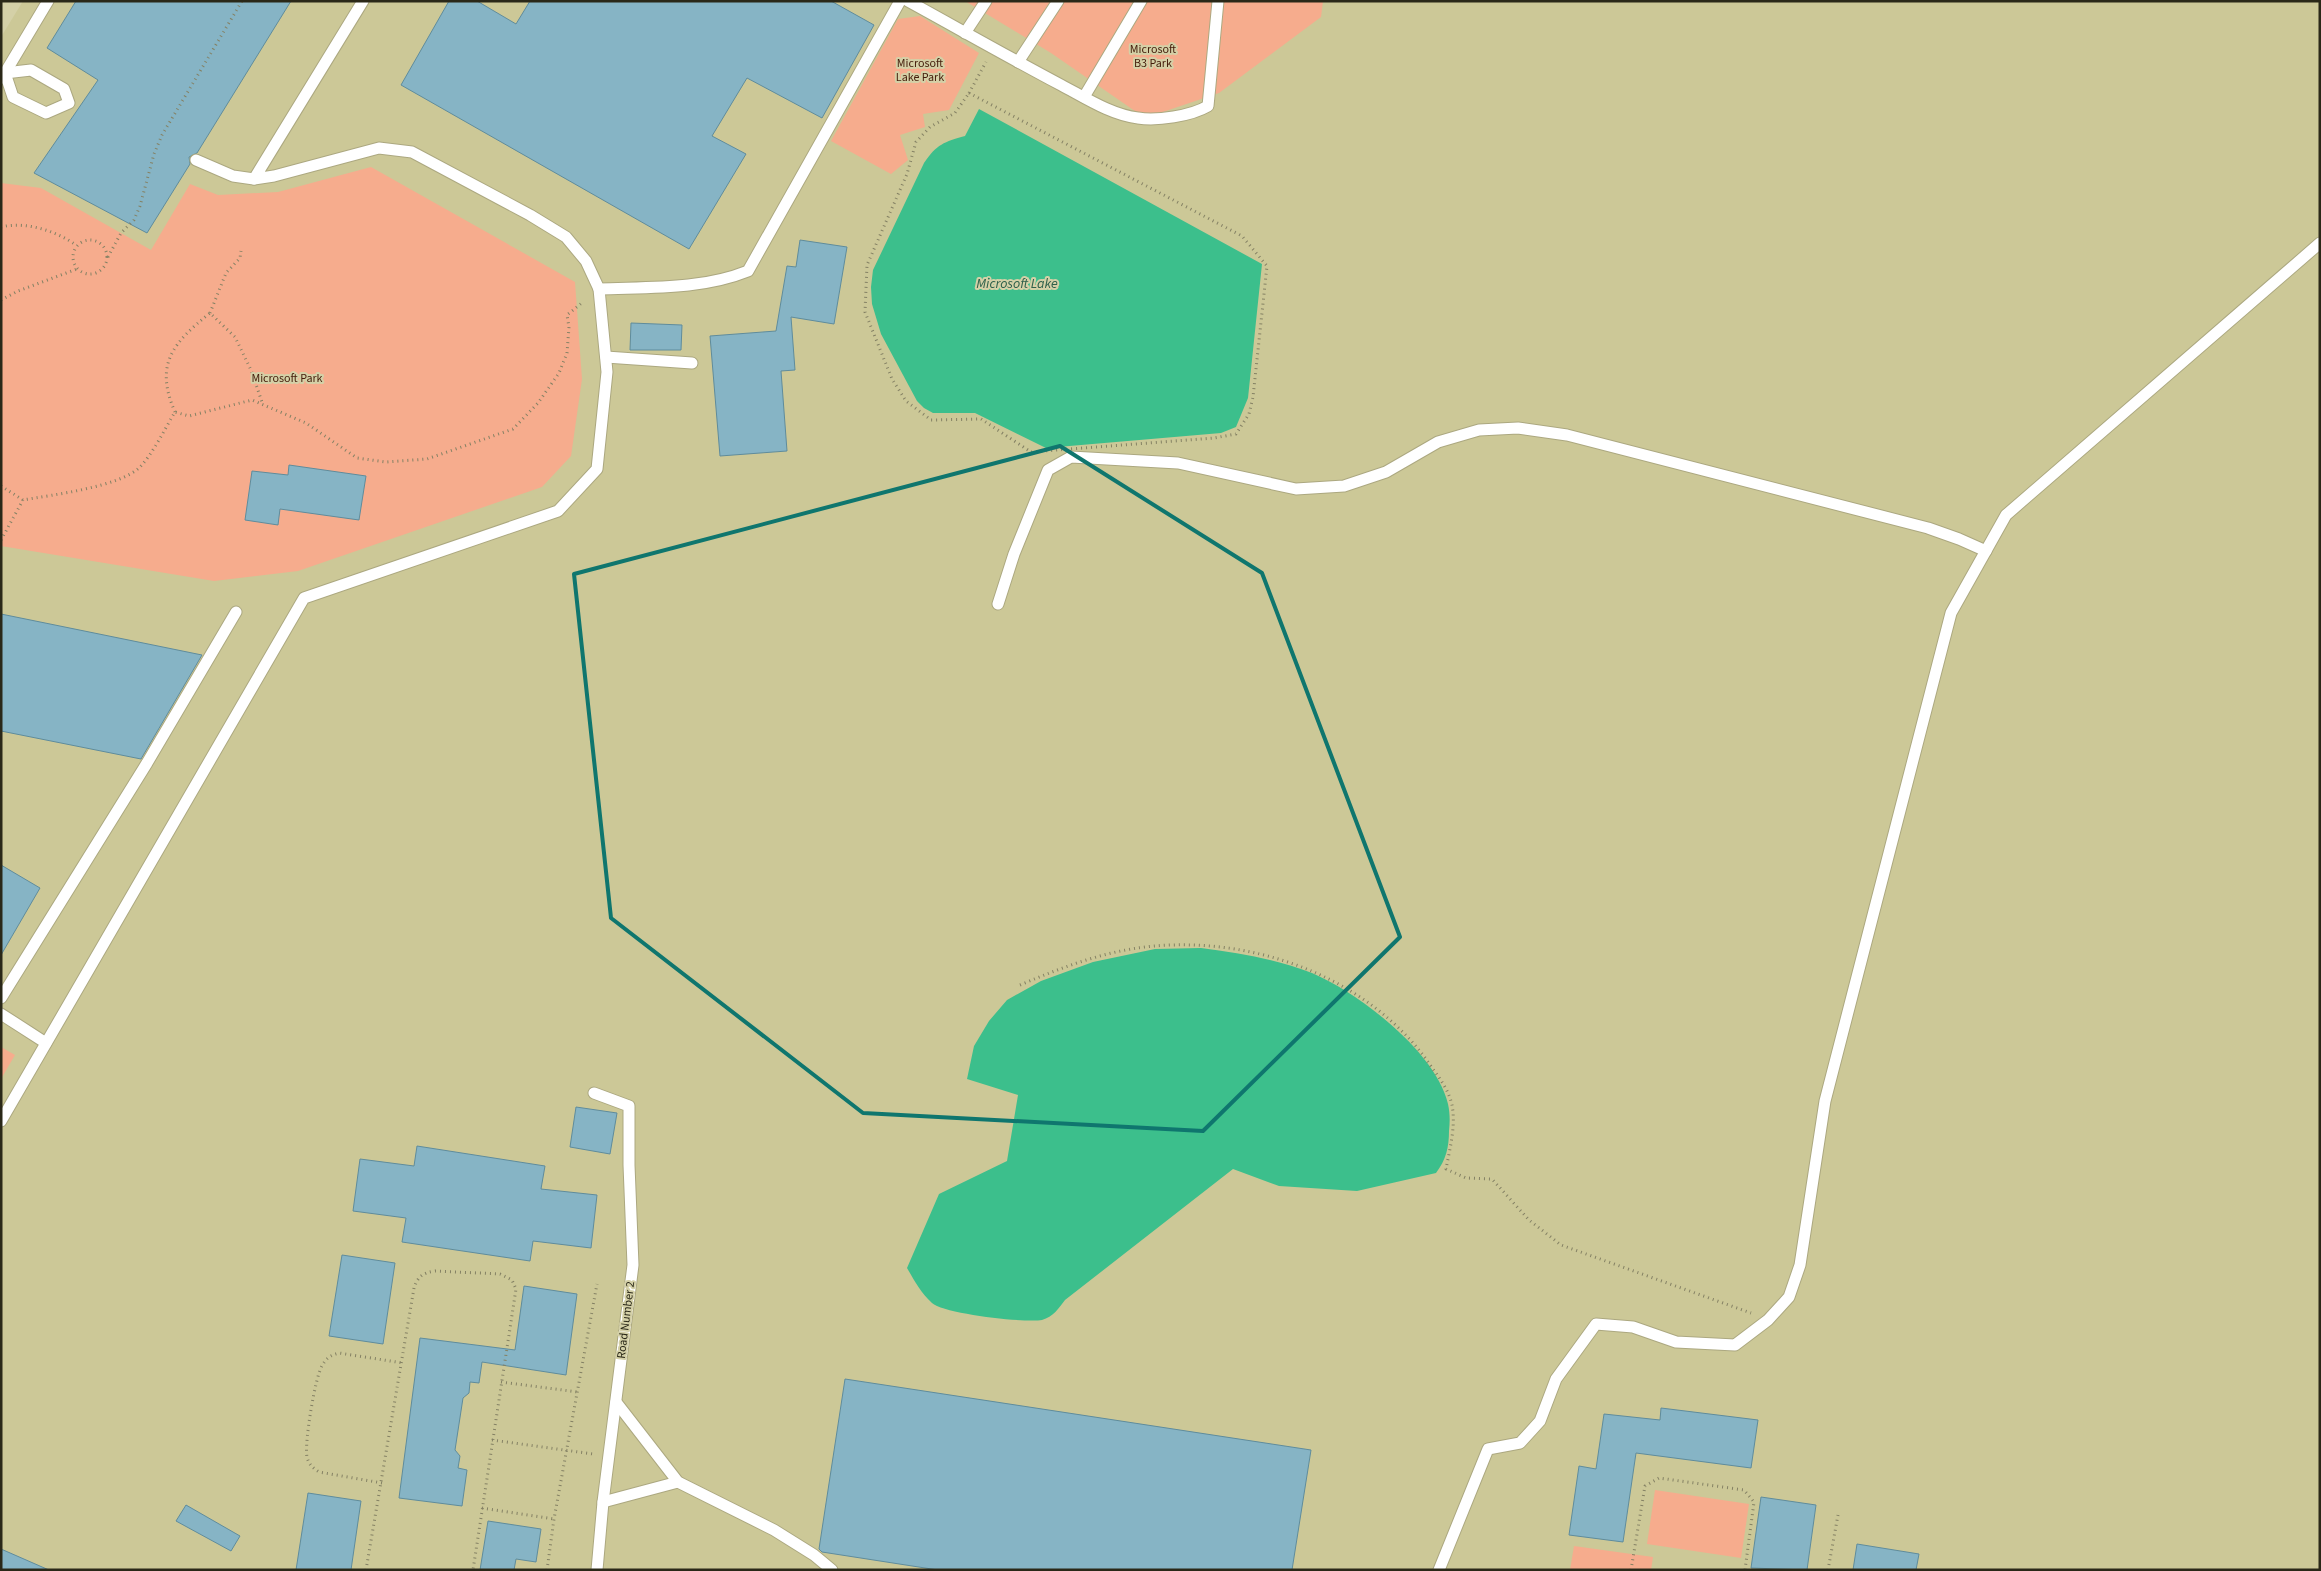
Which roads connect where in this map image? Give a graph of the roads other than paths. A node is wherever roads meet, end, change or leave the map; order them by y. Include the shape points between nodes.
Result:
1 (48, 1) edge
2 (363, 1) edge
3 (900, 1) edge
4 (908, 1) edge
5 (986, 1) edge
6 (1058, 1) edge
7 (1142, 1) edge
8 (1218, 1) edge
9 (966, 33) junction
10 (1018, 62) junction
11 (2, 74) edge
12 (1084, 97) junction
13 (196, 160) dead end
14 (254, 179) junction
15 (2320, 243) edge
16 (599, 288) junction
17 (606, 358) junction
18 (692, 363) dead end
19 (1986, 551) junction
20 (998, 604) dead end
21 (236, 612) dead end
22 (1, 998) edge
23 (1, 1014) edge
24 (46, 1043) junction
25 (594, 1093) dead end
26 (1, 1120) edge
27 (616, 1402) junction
28 (678, 1482) junction
29 (603, 1502) junction
30 (597, 1570) edge
31 (832, 1570) edge
32 (1440, 1570) edge

1 - 11 lane
2 - 14 lane
3 - 16 lane via 748,272 726,280 690,285
4 - 9 lane
5 - 9 lane
6 - 10 lane
7 - 12 lane
8 - 12 lane via 1208,106 1182,116 1139,119
9 - 10 lane
10 - 12 lane
11 - 11 lane via 31,70 64,89 72,105 46,113 34,108 13,97
13 - 14 lane via 233,176
14 - 16 lane via 379,148 412,152 566,237 586,261
15 - 19 lane via 2006,515
16 - 17 lane
17 - 18 lane
17 - 24 lane via 597,468 558,511 304,598
19 - 20 lane via 1928,528 1567,435 1518,428 1479,430 1438,442 1386,472 1344,486 1296,489 1178,463 1071,456 1048,470
19 - 32 lane via 1951,613 1825,1101 1800,1266 1789,1297 1768,1320 1735,1345 1676,1342 1633,1327 1596,1324 1556,1379 1540,1421 1520,1442 1488,1449
21 - 22 lane via 147,763
23 - 24 lane
24 - 26 lane
25 - 27 lane, Road Number 2 via 629,1106 634,1265
27 - 28 lane
27 - 29 lane, Road Number 2
28 - 29 lane
28 - 31 lane via 774,1530
29 - 30 lane, Road Number 2

